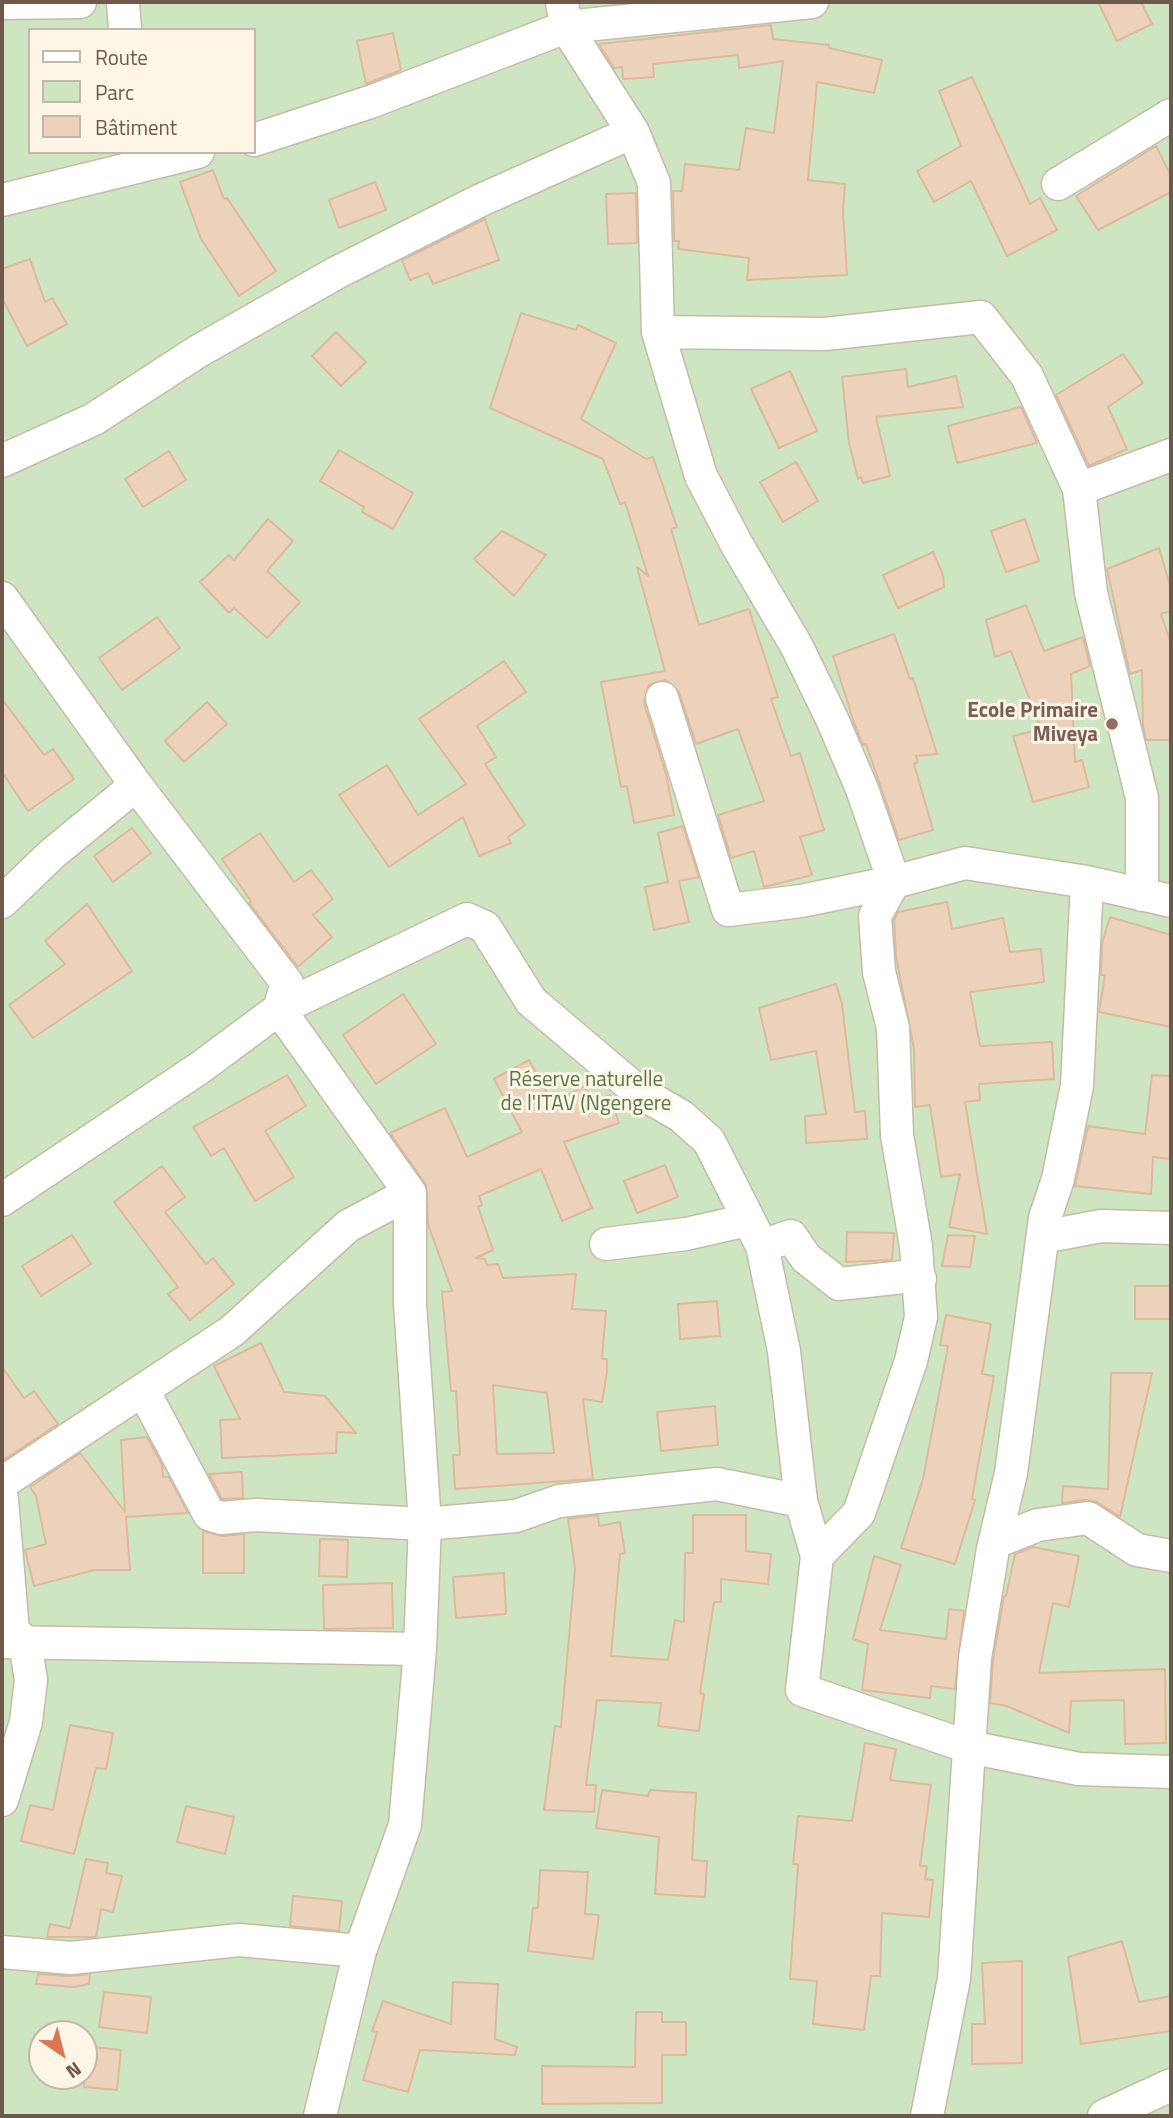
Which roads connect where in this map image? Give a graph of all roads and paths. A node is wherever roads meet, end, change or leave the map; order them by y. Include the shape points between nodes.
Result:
1 (80, 2) edge
2 (123, 2) edge
3 (813, 2) edge
4 (2, 3) edge
5 (564, 14) edge
6 (125, 28) edge
7 (1171, 115) edge
8 (633, 132) junction
9 (256, 139) edge
10 (180, 154) edge
11 (135, 159) edge
12 (1058, 184) dead end
13 (2, 200) edge
14 (658, 332) junction
15 (1171, 455) edge
16 (2, 461) edge
17 (1079, 489) junction
18 (2, 598) edge
19 (662, 698) dead end
20 (135, 785) junction
21 (894, 882) junction
22 (1087, 882) junction
23 (1157, 898) edge
24 (2, 902) edge
25 (279, 1009) junction
26 (410, 1193) junction
27 (2, 1199) edge
28 (1171, 1228) edge
29 (755, 1233) junction
30 (1043, 1237) junction
31 (606, 1244) dead end
32 (920, 1279) junction
33 (143, 1390) junction
34 (2, 1483) edge
35 (2, 1499) edge
36 (801, 1501) junction
37 (425, 1524) junction
38 (995, 1542) junction
39 (817, 1556) junction
40 (1171, 1556) edge
41 (14, 1642) edge
42 (420, 1649) junction
43 (969, 1747) junction
44 (1171, 1772) edge
45 (2, 1800) edge
46 (360, 1951) junction
47 (2, 1952) edge
48 (1171, 2085) edge
49 (1115, 2114) edge
50 (320, 2116) edge
51 (927, 2116) edge

1 - 4 street
2 - 6 street
3 - 5 street
5 - 8 street
5 - 9 street via 373,102
7 - 12 street
8 - 14 street via 654,183
8 - 16 street via 480,201 336,274 197,352 94,419
10 - 11 street
11 - 13 street
14 - 17 street via 825,334 981,317 1027,376
14 - 21 street via 701,476 832,719 863,789
15 - 17 street
17 - 23 street via 1091,593 1142,798
18 - 20 street
19 - 21 street via 728,910
20 - 24 street
20 - 25 street via 287,983
21 - 22 street via 965,863
21 - 32 street via 875,916 878,972 892,1028 897,1135
22 - 23 street
22 - 30 street via 1077,1086
25 - 26 street
25 - 27 street via 201,1068
25 - 29 street via 467,919 485,927 531,1001 636,1090 681,1116 709,1141
26 - 33 street via 348,1226 232,1331
26 - 37 street via 410,1303
28 - 30 street via 1101,1226
29 - 31 street via 686,1234
29 - 32 street via 791,1237 806,1258 839,1284
29 - 36 street via 784,1351
30 - 38 street via 1011,1472
32 - 39 street via 921,1317 911,1361 859,1513
33 - 34 street
33 - 37 street via 209,1514
35 - 41 street
36 - 37 street via 717,1485 559,1501 516,1516
36 - 39 street
37 - 42 street
38 - 40 street via 1038,1525 1088,1518 1137,1550
38 - 43 street via 975,1658
39 - 43 street via 802,1690
41 - 42 street
41 - 45 street via 32,1680 26,1722
42 - 46 street via 405,1825
43 - 44 street via 1079,1769
43 - 51 street via 954,1979
46 - 47 street via 239,1940 71,1958
46 - 50 street
48 - 49 street

